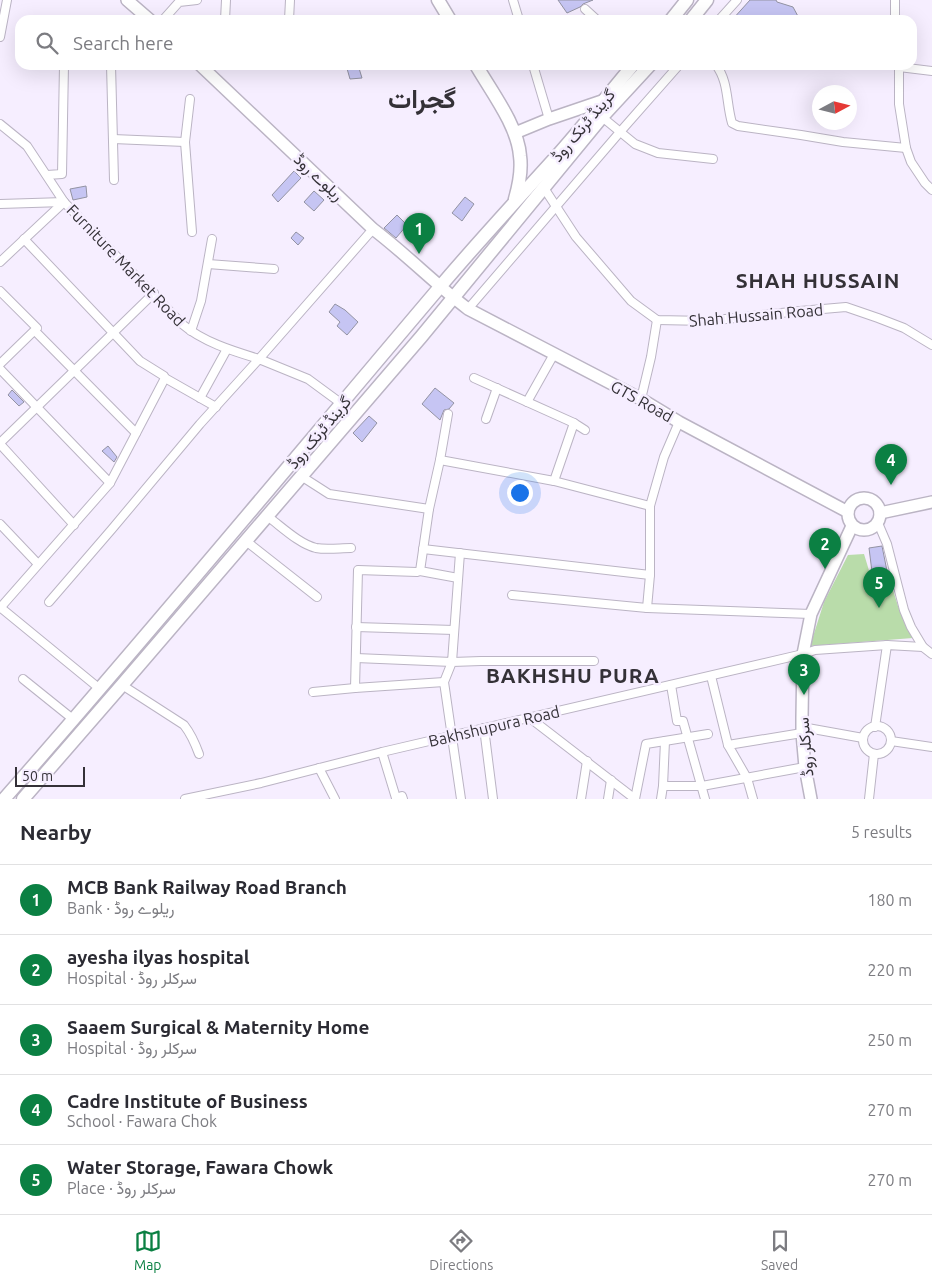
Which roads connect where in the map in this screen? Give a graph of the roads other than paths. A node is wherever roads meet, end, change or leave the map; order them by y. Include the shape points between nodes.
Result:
1 (7, 0) edge
2 (127, 0) edge
3 (198, 0) edge
4 (226, 0) edge
5 (290, 0) edge
6 (438, 0) edge
7 (513, 0) edge
8 (687, 0) edge
9 (707, 0) edge
10 (737, 0) edge
11 (895, 0) edge
12 (585, 9) dead end
13 (143, 15) edge
14 (167, 15) edge
15 (225, 15) edge
16 (289, 15) edge
17 (447, 15) edge
18 (518, 15) edge
19 (592, 15) edge
20 (675, 15) edge
21 (695, 15) edge
22 (724, 15) edge
23 (895, 15) edge
24 (0, 37) edge
25 (917, 68) edge
26 (64, 70) edge
27 (111, 70) edge
28 (205, 70) edge
29 (479, 70) edge
30 (535, 70) edge
31 (629, 70) edge
32 (645, 70) edge
33 (675, 70) edge
34 (720, 70) edge
35 (899, 70) edge
36 (932, 70) edge
37 (190, 99) dead end
38 (602, 102) junction
39 (602, 117) junction
40 (549, 118) junction
41 (0, 124) edge
42 (620, 132) junction
43 (515, 133) junction
44 (113, 139) junction
45 (185, 142) junction
46 (906, 148) junction
47 (713, 159) dead end
48 (46, 175) junction
49 (114, 180) dead end
50 (544, 188) junction
51 (932, 190) edge
52 (64, 202) junction
53 (514, 202) junction
54 (0, 204) edge
55 (556, 205) junction
56 (373, 229) junction
57 (192, 232) dead end
58 (24, 239) junction
59 (212, 239) dead end
60 (2, 259) edge
61 (208, 264) junction
62 (274, 268) dead end
63 (440, 286) junction
64 (0, 292) edge
65 (154, 293) junction
66 (453, 298) junction
67 (468, 309) junction
68 (656, 320) junction
69 (35, 331) junction
70 (191, 331) junction
71 (114, 333) junction
72 (932, 346) edge
73 (227, 349) junction
74 (554, 354) junction
75 (259, 359) junction
76 (0, 364) edge
77 (0, 369) edge
78 (74, 371) junction
79 (165, 378) junction
80 (474, 378) dead end
81 (497, 388) junction
82 (200, 398) junction
83 (641, 399) junction
84 (527, 402) junction
85 (342, 404) junction
86 (216, 406) junction
87 (37, 407) junction
88 (448, 414) dead end
89 (486, 419) dead end
90 (679, 422) junction
91 (574, 423) junction
92 (585, 430) dead end
93 (136, 433) junction
94 (0, 444) edge
95 (440, 460) junction
96 (301, 476) junction
97 (554, 481) junction
98 (110, 483) junction
99 (932, 502) edge
100 (650, 506) junction
101 (429, 509) junction
102 (848, 512) junction
103 (267, 516) junction
104 (879, 518) junction
105 (0, 524) edge
106 (74, 525) junction
107 (852, 526) junction
108 (246, 541) junction
109 (351, 548) dead end
110 (424, 549) junction
111 (460, 554) junction
112 (38, 564) junction
113 (420, 572) junction
114 (650, 575) junction
115 (458, 578) junction
116 (181, 594) junction
117 (512, 595) dead end
118 (317, 597) dead end
119 (48, 602) dead end
120 (192, 604) junction
121 (0, 607) edge
122 (646, 608) junction
123 (811, 614) junction
124 (356, 627) junction
125 (454, 630) junction
126 (887, 645) junction
127 (923, 647) junction
128 (803, 654) junction
129 (932, 654) edge
130 (356, 658) junction
131 (594, 661) dead end
132 (452, 662) junction
133 (711, 676) junction
134 (23, 679) dead end
135 (444, 682) junction
136 (122, 685) junction
137 (671, 685) junction
138 (355, 688) junction
139 (100, 689) junction
140 (314, 692) dead end
141 (530, 718) junction
142 (74, 720) junction
143 (875, 726) junction
144 (484, 728) junction
145 (802, 730) junction
146 (708, 734) dead end
147 (452, 735) junction
148 (688, 737) junction
149 (863, 738) junction
150 (665, 741) junction
151 (891, 741) junction
152 (728, 745) junction
153 (932, 747) edge
154 (382, 752) junction
155 (199, 754) dead end
156 (874, 754) junction
157 (587, 762) junction
158 (804, 767) junction
159 (318, 768) junction
160 (747, 778) junction
161 (611, 780) junction
162 (663, 786) junction
163 (702, 786) junction
164 (4, 799) edge
165 (23, 799) edge
166 (184, 799) edge
167 (335, 799) edge
168 (403, 799) edge
169 (461, 799) edge
170 (493, 799) edge
171 (581, 799) edge
172 (608, 799) edge
173 (635, 799) edge
174 (661, 799) edge
175 (705, 799) edge
176 (753, 799) edge
177 (811, 799) edge
178 (869, 799) edge

1 - 24 street
2 - 13 main road
3 - 14 street via 179,2
4 - 15 street
5 - 16 street
6 - 17 main road
7 - 18 street
8 - 20 main road
9 - 21 main road
10 - 22 street
11 - 23 street
12 - 19 street
25 - 36 street
26 - 48 street via 62,174
27 - 44 street
28 - 56 main road, ریلوے روڈ
29 - 43 main road
30 - 40 street
31 - 38 main road, گرینڈ ٹرنک روڈ
32 - 39 main road, گرینڈ ٹرنک روڈ
33 - 42 street
34 - 46 street via 732,123 738,126
35 - 46 street via 899,104
37 - 45 street
38 - 40 main road
38 - 53 main road, گرینڈ ٹرنک روڈ
39 - 42 street
39 - 50 main road, گرینڈ ٹرنک روڈ
40 - 43 main road
41 - 48 street, Furniture Market Road via 27,146
42 - 47 street via 636,144 658,153
42 - 55 street
43 - 53 main road via 520,157
44 - 45 street
44 - 49 street
45 - 57 street
46 - 51 street via 911,162
48 - 52 street, Furniture Market Road
50 - 55 street
50 - 66 main road, گرینڈ ٹرنک روڈ
52 - 54 street
52 - 58 street
52 - 65 street, Furniture Market Road
53 - 63 main road, گرینڈ ٹرنک روڈ
55 - 67 street
55 - 68 street via 576,237 631,301
56 - 63 main road, ریلوے روڈ
56 - 75 street
58 - 60 street
58 - 71 street
59 - 61 street
61 - 62 street
61 - 70 street via 201,302
63 - 66 main road, GTS Road
63 - 85 main road, گرینڈ ٹرنک روڈ
64 - 69 street via 36,327
65 - 70 street, Furniture Market Road
65 - 71 street
66 - 67 main road, GTS Road
66 - 96 main road, گرینڈ ٹرنک روڈ
67 - 74 main road, GTS Road
68 - 72 street, Shah Hussain Road via 707,321 846,307 904,328
68 - 83 street
69 - 76 street
69 - 78 street
70 - 73 street, Furniture Market Road
71 - 78 street
71 - 79 street via 140,361
73 - 75 street, Furniture Market Road
73 - 82 street
74 - 83 main road, GTS Road
74 - 84 street
75 - 85 street, Furniture Market Road via 308,379
75 - 86 street
77 - 87 street
78 - 87 street
78 - 93 street
79 - 82 street
79 - 93 street
80 - 81 street
81 - 84 street
81 - 89 street
82 - 86 street
83 - 90 main road, GTS Road
84 - 91 street
85 - 116 main road, گرینڈ ٹرنک روڈ
86 - 119 street
87 - 94 street
87 - 98 street
88 - 95 street
90 - 100 street via 664,457
90 - 102 main road, GTS Road
91 - 92 street
91 - 97 street
93 - 98 street
94 - 106 street
95 - 97 street
95 - 101 street
96 - 101 street via 329,494
96 - 103 main road, گرینڈ ٹرنک روڈ
97 - 100 street
98 - 106 street
99 - 104 main road
100 - 114 street
101 - 110 street
102 - 104 main road via 853,502 862,498 872,500 879,508
102 - 107 main road
103 - 108 main road, گرینڈ ٹرنک روڈ
103 - 109 street via 308,545
104 - 107 main road via 870,530
104 - 127 street via 904,610
105 - 112 street
106 - 112 street
107 - 123 main road, سرکلر روڈ
108 - 118 street
108 - 120 main road, گرینڈ ٹرنک روڈ
110 - 111 street
110 - 113 street
111 - 114 street
111 - 115 street
112 - 121 street
113 - 115 street
113 - 124 street via 358,570
114 - 122 street
115 - 125 street
116 - 120 main road
116 - 139 main road, گرینڈ ٹرنک روڈ
117 - 122 street
120 - 136 main road, گرینڈ ٹرنک روڈ
121 - 139 street
122 - 123 street
123 - 128 main road, سرکلر روڈ
124 - 125 street
124 - 130 street
125 - 132 street
126 - 127 street, Bakhshupura Road
126 - 128 street, Bakhshupura Road via 815,650
126 - 143 street
127 - 129 street
128 - 133 street, Bakhshupura Road
128 - 145 main road, سرکلر روڈ
130 - 132 street
130 - 138 street
131 - 132 street
132 - 135 street
133 - 137 street, Bakhshupura Road
133 - 152 street
134 - 142 street
135 - 138 street
135 - 147 street
136 - 155 street via 184,725
136 - 165 main road, گرینڈ ٹرنک روڈ
137 - 141 street, Bakhshupura Road
137 - 148 street via 677,721 683,721
138 - 140 street
139 - 142 main road, گرینڈ ٹرنک روڈ
141 - 144 street, Bakhshupura Road
141 - 157 street
142 - 164 main road, گرینڈ ٹرنک روڈ
143 - 149 street
143 - 151 street via 888,732
144 - 147 street, Bakhshupura Road
144 - 170 street
145 - 149 street
145 - 152 street
145 - 158 main road, سرکلر روڈ
146 - 148 street
147 - 154 street, Bakhshupura Road
147 - 169 street
148 - 150 street
148 - 163 street
149 - 156 street via 865,747
150 - 162 street
150 - 173 street via 646,744
151 - 153 street
151 - 156 street via 886,751
152 - 160 street
154 - 159 street, Bakhshupura Road
154 - 168 street via 396,798 402,796
156 - 178 street
157 - 161 street
157 - 171 street
158 - 160 street
158 - 177 main road, سرکلر روڈ
159 - 166 street, Bakhshupura Road
159 - 167 street
160 - 163 street
160 - 176 street
161 - 172 street
161 - 173 street
162 - 163 street
162 - 174 street
163 - 175 street

